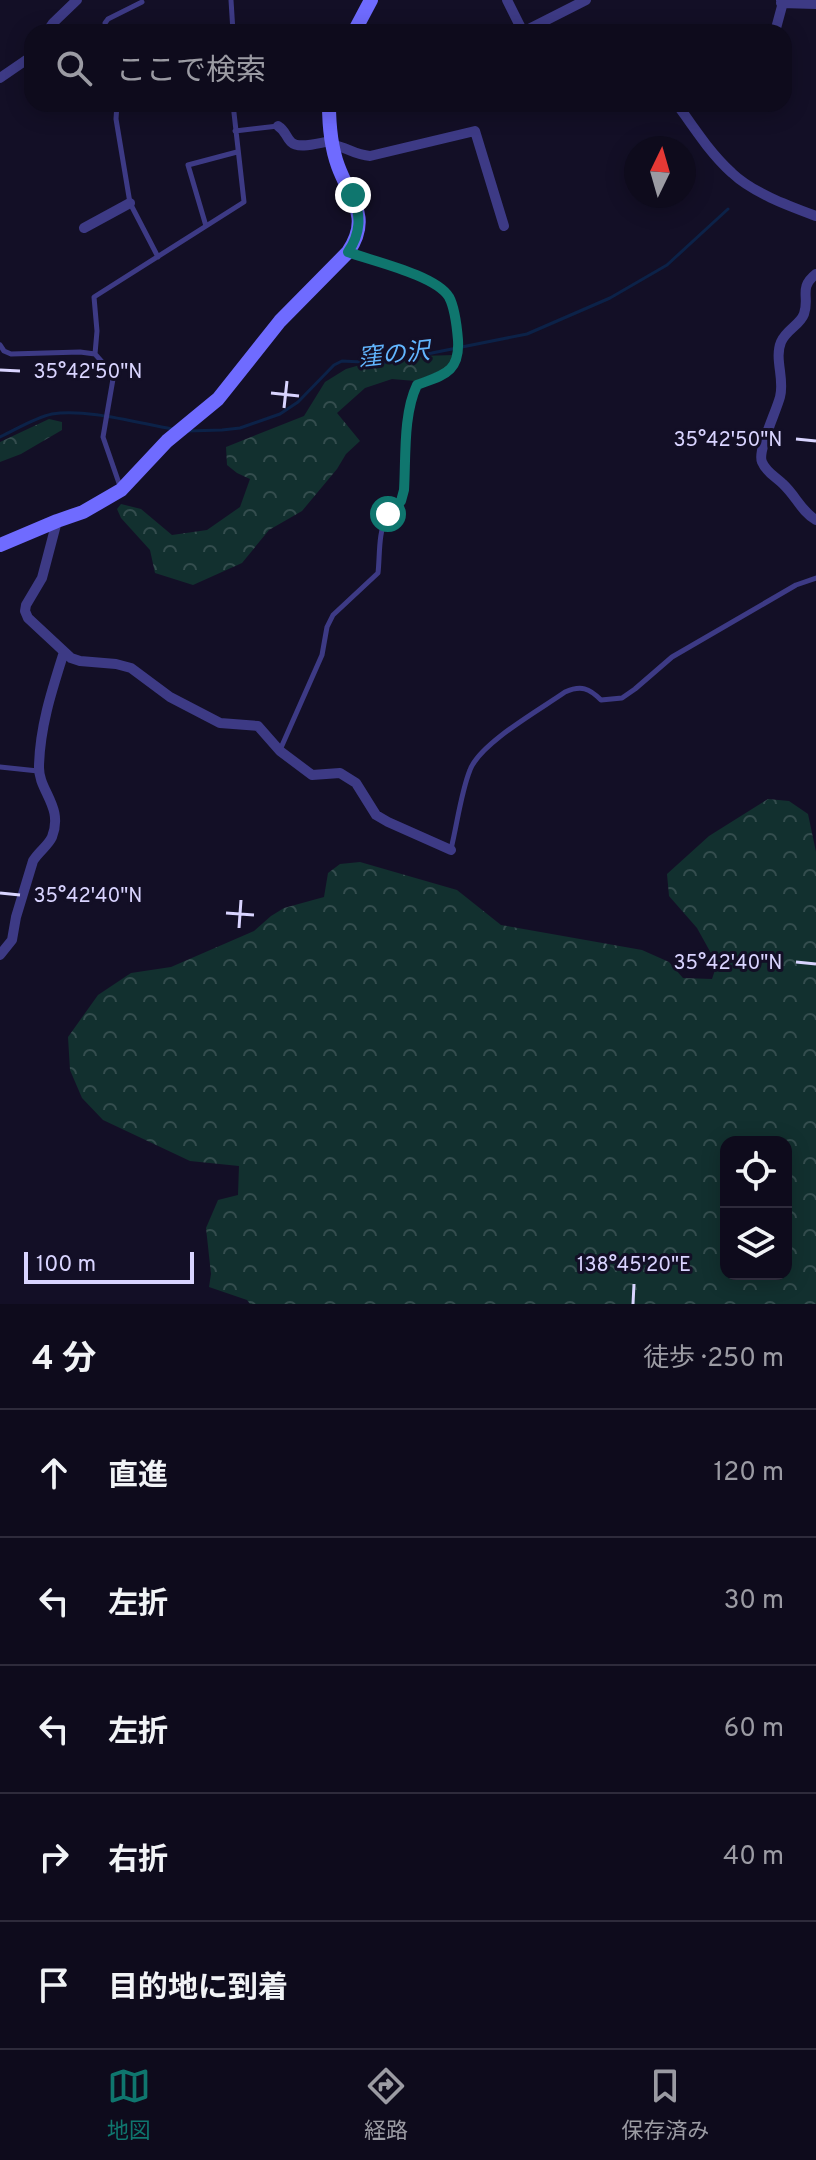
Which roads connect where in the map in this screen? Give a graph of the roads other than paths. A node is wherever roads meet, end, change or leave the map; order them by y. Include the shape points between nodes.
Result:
1 (77, 0) edge
2 (231, 0) edge
3 (371, 0) edge
4 (507, 0) edge
5 (586, 0) edge
6 (781, 1) edge
7 (142, 2) edge
8 (816, 4) edge
9 (52, 24) edge
10 (105, 24) edge
11 (232, 24) edge
12 (358, 24) edge
13 (519, 24) edge
14 (539, 24) edge
15 (777, 24) edge
16 (24, 62) edge
17 (0, 78) edge
18 (116, 112) edge
19 (234, 112) edge
20 (330, 112) edge
21 (682, 112) edge
22 (278, 126) joint
23 (235, 131) junction
24 (332, 143) junction
25 (237, 152) junction
26 (130, 203) junction
27 (816, 216) edge
28 (206, 226) junction
29 (504, 226) dead end
30 (84, 228) dead end
31 (348, 252) junction
32 (158, 257) junction
33 (816, 274) edge
34 (0, 345) edge
35 (95, 354) junction
36 (121, 490) junction
37 (816, 520) edge
38 (57, 521) junction
39 (0, 545) edge
40 (816, 578) edge
41 (64, 652) junction
42 (280, 751) junction
43 (0, 767) edge
44 (39, 772) junction
45 (451, 850) joint
46 (0, 955) edge

1 - 9 street
2 - 11 lane
3 - 12 street
4 - 13 street
5 - 14 street
6 - 8 street
6 - 15 street
7 - 10 lane
16 - 17 street
18 - 26 lane
19 - 23 lane
20 - 24 street
21 - 27 street via 733,174
22 - 23 lane
22 - 24 street via 297,145
23 - 25 lane
24 - 29 street via 370,156 475,131
24 - 31 street via 359,216
25 - 28 lane via 244,202
25 - 28 lane via 188,165
26 - 30 street
26 - 32 lane
28 - 32 lane
31 - 36 street via 280,321 218,399 167,441
31 - 42 lane via 410,271 444,291 458,352 454,367 417,385 412,395 404,490 383,528 378,573 333,615 322,655
32 - 35 lane via 94,297
33 - 37 street via 807,283 804,314 781,341 781,392 760,457
34 - 35 lane via 11,354
35 - 36 lane via 113,379 104,444
36 - 38 street
38 - 39 street
38 - 41 street via 42,578 25,611
40 - 45 lane via 672,657 622,698 601,700 576,687 491,743 470,770
41 - 42 street via 80,661 131,668 170,697 220,723 258,726
41 - 44 street via 44,719
42 - 45 street via 312,775 340,773 356,783 376,815
43 - 44 lane
44 - 46 street via 54,807 53,833 33,861 12,940

